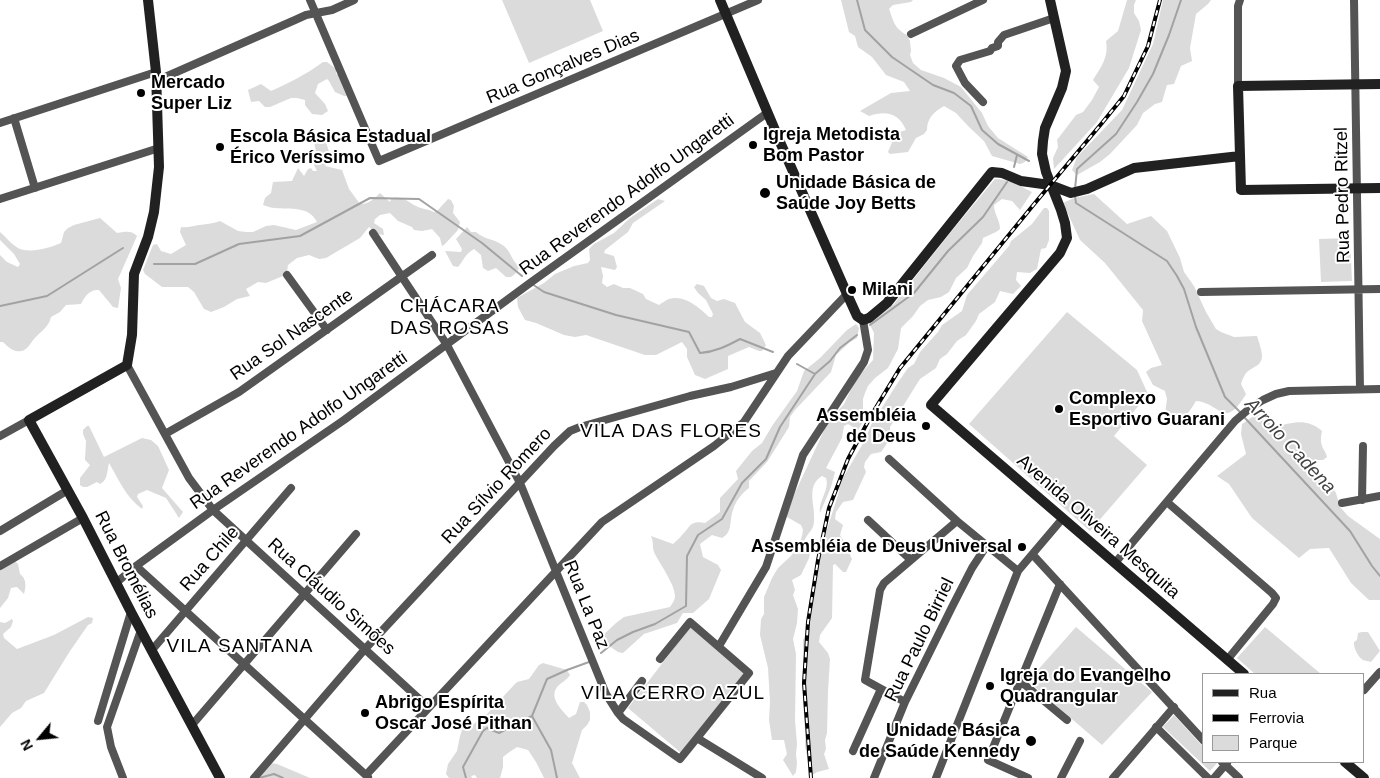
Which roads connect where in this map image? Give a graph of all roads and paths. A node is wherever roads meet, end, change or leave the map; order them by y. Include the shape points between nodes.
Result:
1 (148, 0) edge
2 (310, 0) edge
3 (354, 0) edge
4 (720, 0) edge
5 (758, 0) edge
6 (983, 0) edge
7 (1050, 0) edge
8 (1240, 0) edge
9 (1354, 0) edge
10 (316, 13) junction
11 (726, 14) junction
12 (1054, 18) junction
13 (912, 34) dead end
14 (156, 77) junction
15 (1356, 84) junction
16 (1380, 84) edge
17 (1238, 86) junction
18 (983, 102) dead end
19 (767, 113) junction
20 (14, 118) junction
21 (0, 123) edge
22 (159, 148) junction
23 (1240, 156) junction
24 (1050, 184) junction
25 (35, 188) junction
26 (1358, 188) junction
27 (1380, 188) edge
28 (0, 199) edge
29 (373, 233) dead end
30 (432, 255) dead end
31 (287, 275) dead end
32 (401, 275) junction
33 (1359, 289) junction
34 (1380, 289) edge
35 (1201, 292) dead end
36 (847, 294) junction
37 (863, 320) junction
38 (327, 330) junction
39 (447, 344) junction
40 (127, 364) junction
41 (776, 373) junction
42 (1360, 389) junction
43 (1380, 389) edge
44 (28, 420) junction
45 (165, 434) junction
46 (0, 436) edge
47 (1364, 446) dead end
48 (889, 460) dead end
49 (520, 482) junction
50 (291, 488) dead end
51 (68, 490) junction
52 (1380, 496) edge
53 (1362, 500) junction
54 (1167, 502) junction
55 (1342, 503) dead end
56 (213, 510) junction
57 (83, 518) junction
58 (1063, 518) junction
59 (868, 520) dead end
60 (957, 521) junction
61 (0, 531) edge
62 (356, 534) dead end
63 (246, 540) junction
64 (987, 545) junction
65 (1033, 555) junction
66 (911, 560) junction
67 (1115, 563) junction
68 (0, 566) edge
69 (136, 566) junction
70 (1018, 571) junction
71 (556, 572) junction
72 (116, 583) junction
73 (1060, 584) junction
74 (304, 594) junction
75 (185, 610) junction
76 (131, 612) junction
77 (141, 630) junction
78 (719, 646) junction
79 (365, 649) junction
80 (152, 650) junction
81 (660, 659) dead end
82 (1227, 660) junction
83 (244, 664) junction
84 (1380, 672) edge
85 (1243, 673) edge
86 (642, 682) dead end
87 (1020, 682) junction
88 (881, 689) junction
89 (1365, 689) edge
90 (107, 690) junction
91 (119, 692) junction
92 (906, 702) junction
93 (428, 707) junction
94 (1174, 707) junction
95 (618, 713) junction
96 (304, 719) junction
97 (1067, 720) dead end
98 (98, 721) dead end
99 (192, 725) junction
100 (1156, 727) junction
101 (697, 738) junction
102 (1202, 739) edge
103 (1080, 741) dead end
104 (853, 751) dead end
105 (1225, 763) edge
106 (1346, 763) edge
107 (368, 776) edge
108 (123, 778) edge
109 (220, 778) edge
110 (254, 778) edge
111 (762, 778) edge
112 (874, 778) edge
113 (936, 778) edge
114 (1028, 778) edge
115 (1060, 778) edge
116 (1113, 778) edge
117 (1208, 778) edge
118 (1214, 778) edge
119 (1239, 778) edge
120 (1364, 778) edge

1 - 14 street
2 - 10 street
3 - 10 street
4 - 11 street
5 - 11 street, Rua Gonçalves Dias
6 - 13 street
7 - 12 street
8 - 17 street
9 - 15 street, Rua Pedro Ritzel
10 - 11 street, Rua Gonçalves Dias via 378,161
10 - 14 street
11 - 19 street
12 - 18 street via 1004,35 998,46 990,51 960,60 956,66 965,83
12 - 24 street via 1066,71 1043,141 1042,154
14 - 20 street
14 - 22 street
15 - 16 street
15 - 17 street
15 - 26 street, Rua Pedro Ritzel
17 - 23 street
19 - 36 street
19 - 39 street, Rua Reverendo Adolfo Ungaretti
20 - 21 street
20 - 25 street
22 - 25 street
22 - 40 street via 160,168 154,212 134,274 132,335
23 - 24 street via 1134,168 1071,193
23 - 26 street via 1241,190
24 - 37 street via 1021,181 992,172 888,303
24 - 58 street, Avenida Oliveira Mesquita via 1061,210 1067,238 1060,253 931,405
25 - 28 street
26 - 27 street
26 - 33 street, Rua Pedro Ritzel
29 - 32 street, Rua La Paz
30 - 32 street, Rua Sol Nascente
31 - 38 street
32 - 38 street, Rua Sol Nascente
32 - 39 street, Rua La Paz
33 - 34 street
33 - 35 street
33 - 42 street, Rua Pedro Ritzel
36 - 37 street via 857,316
36 - 41 street
37 - 78 street via 868,350 864,362 803,456 766,568
38 - 45 street, Rua Sol Nascente via 239,392
39 - 49 street, Rua La Paz
39 - 56 street, Rua Reverendo Adolfo Ungaretti
40 - 44 street
40 - 45 street, Rua Cláudio Simões
41 - 49 street, Rua Sílvio Romero via 570,431
41 - 71 street via 744,422 602,522
42 - 43 street
42 - 54 street via 1290,391 1276,394 1249,409
44 - 46 street
44 - 51 street, Rua Bromélias
45 - 56 street, Rua Cláudio Simões via 189,478
47 - 53 street
48 - 60 street
49 - 71 street, Rua La Paz
49 - 79 street, Rua Sílvio Romero
50 - 63 street, Rua Chile
51 - 57 street, Rua Bromélias
51 - 61 street
52 - 53 street
53 - 55 street
54 - 67 street
54 - 82 street via 1276,598
56 - 63 street, Rua Cláudio Simões
56 - 69 street, Rua Reverendo Adolfo Ungaretti
57 - 68 street
57 - 72 street, Rua Bromélias
58 - 65 street
58 - 67 street, Avenida Oliveira Mesquita
59 - 66 street
60 - 64 street
60 - 66 street
62 - 74 street
63 - 74 street, Rua Cláudio Simões
63 - 75 street, Rua Chile
64 - 70 street
64 - 92 street, Rua Paulo Birriel via 972,568
65 - 70 street
65 - 73 street
66 - 88 street via 880,590 865,680
67 - 82 street, Avenida Oliveira Mesquita
69 - 72 street, Rua Reverendo Adolfo Ungaretti
69 - 75 street
70 - 113 street
71 - 93 street
71 - 95 street, Rua La Paz via 606,694
72 - 76 street, Rua Bromélias
73 - 87 street
73 - 94 street
74 - 79 street, Rua Cláudio Simões
74 - 83 street
75 - 80 street, Rua Chile
75 - 83 street
76 - 77 street, Rua Bromélias
76 - 90 street
77 - 80 street, Rua Bromélias
77 - 91 street
78 - 81 street via 690,622
78 - 101 street via 749,673
79 - 93 street, Rua Cláudio Simões
79 - 96 street, Rua Sílvio Romero
80 - 99 street, Rua Bromélias
82 - 85 street, Avenida Oliveira Mesquita
83 - 96 street
83 - 99 street
84 - 89 street
86 - 95 street
87 - 97 street
87 - 114 street via 988,760
88 - 92 street
88 - 104 street
90 - 91 street
90 - 98 street
91 - 108 street via 107,727
92 - 112 street, Rua Paulo Birriel
93 - 107 street
94 - 100 street
94 - 102 street
95 - 101 street, Rua La Paz via 680,759
96 - 107 street
96 - 110 street, Rua Sílvio Romero
99 - 109 street, Rua Bromélias
100 - 116 street
100 - 117 street
101 - 111 street
103 - 115 street
105 - 118 street
105 - 119 street
106 - 120 street

